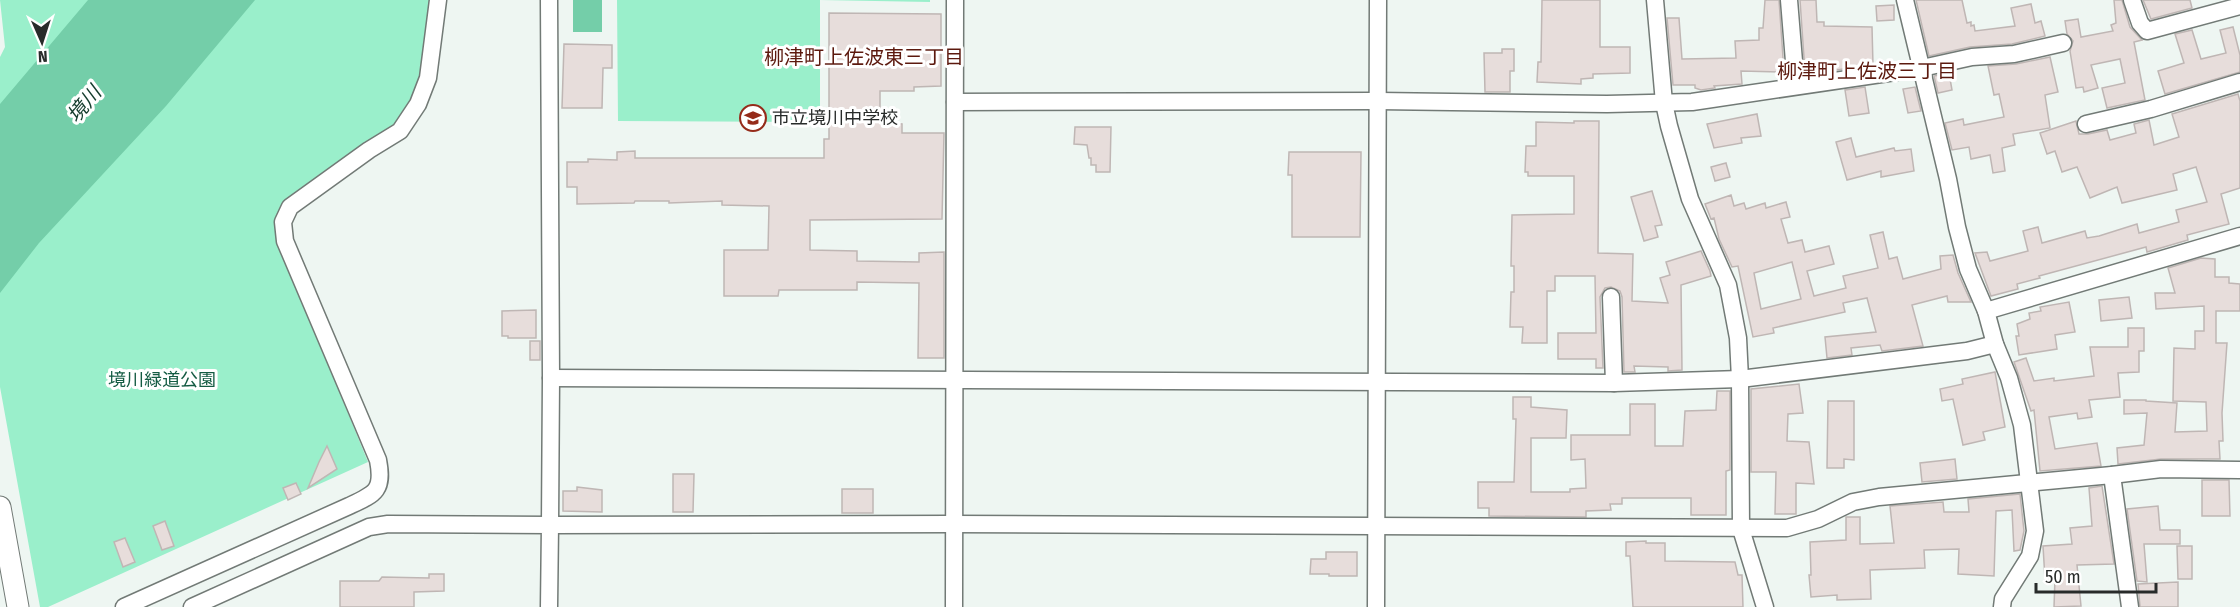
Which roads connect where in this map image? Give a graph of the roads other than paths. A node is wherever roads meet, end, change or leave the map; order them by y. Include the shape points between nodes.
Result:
1 (438, 0) edge
2 (549, 0) edge
3 (955, 0) edge
4 (1378, 0) edge
5 (1655, 0) edge
6 (1789, 0) edge
7 (1905, 0) edge
8 (2132, 0) edge
9 (2240, 6) edge
10 (2063, 43) dead end
11 (1922, 68) junction
12 (2240, 82) edge
13 (1796, 86) junction
14 (1378, 101) junction
15 (955, 102) junction
16 (1664, 103) junction
17 (2086, 124) dead end
18 (2240, 236) edge
19 (1611, 297) dead end
20 (1986, 310) junction
21 (1995, 344) junction
22 (551, 378) junction
23 (1740, 379) junction
24 (954, 380) junction
25 (1377, 381) junction
26 (1614, 383) junction
27 (2240, 470) edge
28 (2112, 475) junction
29 (2030, 483) junction
30 (0, 507) edge
31 (953, 524) junction
32 (550, 525) junction
33 (1376, 527) junction
34 (1741, 529) junction
35 (18, 607) edge
36 (123, 607) edge
37 (192, 607) edge
38 (549, 607) edge
39 (954, 607) edge
40 (1376, 607) edge
41 (1765, 607) edge
42 (2002, 607) edge
43 (2130, 607) edge

1 - 36 street via 428,78 418,104 400,131 290,207 284,222 285,241 378,460 379,486 357,503
2 - 22 street
3 - 15 street
4 - 14 street
5 - 16 street
6 - 13 street
7 - 11 street
8 - 9 street via 2147,31
10 - 11 street
11 - 13 street
11 - 20 street via 1968,269
12 - 17 street
13 - 16 street
14 - 15 street
14 - 16 street
14 - 25 street
15 - 24 street
16 - 23 street via 1690,199 1728,285 1738,338
18 - 20 street
19 - 26 street
20 - 21 street
21 - 23 street via 1967,351
21 - 29 street via 2022,425
22 - 24 street
22 - 32 street
23 - 26 street
23 - 34 street
24 - 25 street
24 - 31 street
25 - 26 street
25 - 33 street
27 - 28 street via 2161,469
28 - 29 street
28 - 43 street
29 - 34 street via 1879,497 1853,502 1787,528
29 - 42 street via 2035,531 2030,556
30 - 35 main road
31 - 32 street
31 - 33 street
31 - 39 street
32 - 37 street via 369,527
32 - 38 street
33 - 34 street
33 - 40 street
34 - 41 street

